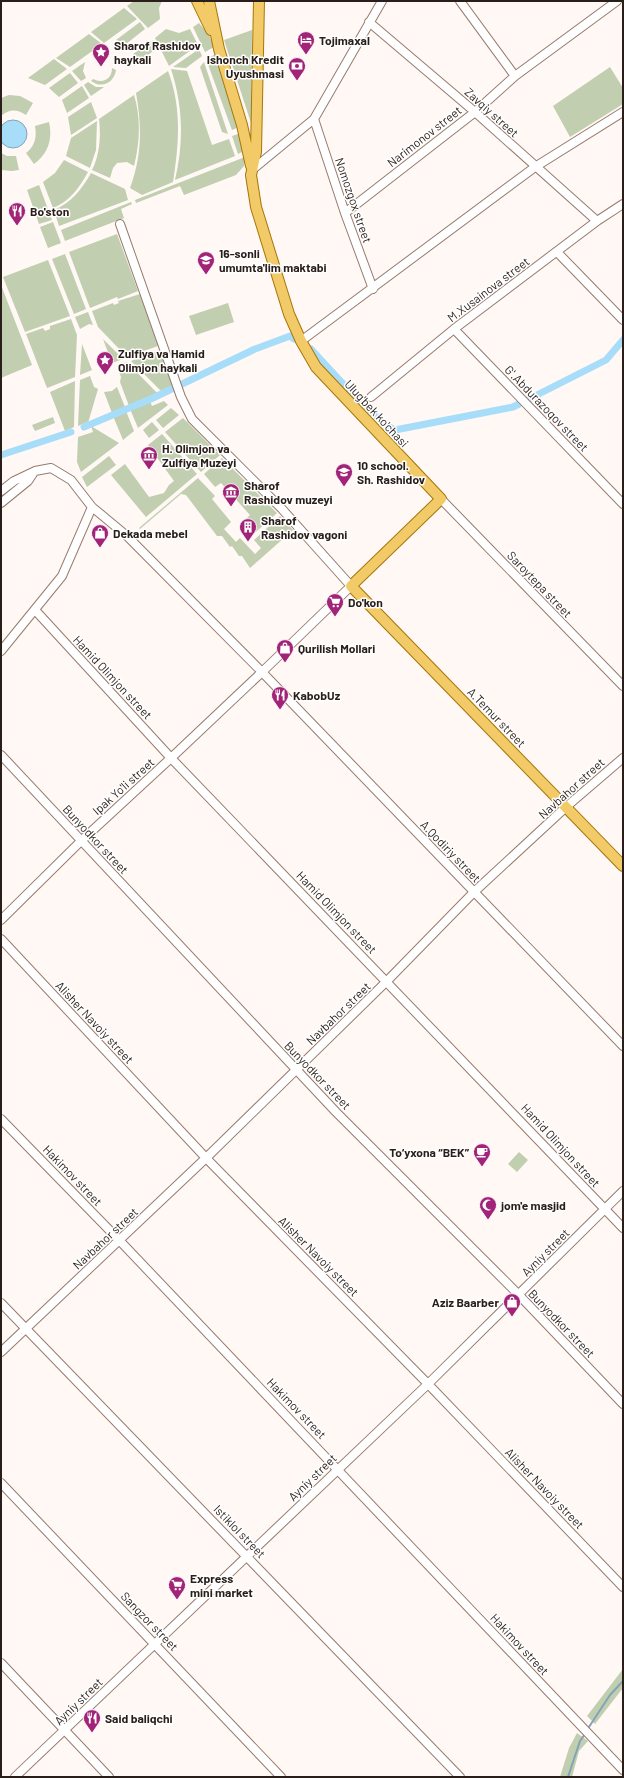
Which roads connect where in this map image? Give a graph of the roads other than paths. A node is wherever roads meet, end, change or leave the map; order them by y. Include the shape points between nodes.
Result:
1 (197, 1) edge
2 (209, 1) edge
3 (382, 1) edge
4 (460, 1) edge
5 (617, 1) edge
6 (258, 3) edge
7 (369, 22) junction
8 (219, 49) junction
9 (516, 76) junction
10 (475, 112) junction
11 (623, 112) edge
12 (314, 119) junction
13 (535, 167) junction
14 (252, 170) junction
15 (623, 204) edge
16 (345, 213) junction
17 (597, 221) junction
18 (120, 224) dead end
19 (557, 252) junction
20 (373, 289) junction
21 (623, 320) edge
22 (454, 329) junction
23 (301, 341) junction
24 (371, 397) dead end
25 (35, 471) junction
26 (1, 491) edge
27 (440, 499) junction
28 (1, 503) edge
29 (623, 504) edge
30 (92, 507) junction
31 (351, 586) junction
32 (35, 610) junction
33 (1, 651) edge
34 (262, 672) junction
35 (623, 686) edge
36 (1, 755) edge
37 (172, 758) junction
38 (623, 758) edge
39 (566, 807) junction
40 (81, 841) junction
41 (623, 866) edge
42 (474, 892) junction
43 (1, 920) edge
44 (1, 939) edge
45 (387, 981) junction
46 (623, 1046) edge
47 (296, 1070) junction
48 (1, 1119) edge
49 (206, 1158) junction
50 (623, 1191) edge
51 (604, 1209) junction
52 (623, 1228) edge
53 (120, 1240) junction
54 (519, 1295) junction
55 (1, 1303) edge
56 (25, 1329) junction
57 (1, 1352) edge
58 (428, 1384) junction
59 (623, 1404) edge
60 (338, 1468) junction
61 (1, 1483) edge
62 (248, 1556) junction
63 (623, 1587) edge
64 (155, 1643) junction
65 (1, 1663) edge
66 (65, 1730) junction
67 (623, 1770) edge
68 (15, 1777) edge
69 (109, 1777) edge
70 (281, 1777) edge
71 (460, 1777) edge

1 - 8 main road
2 - 8 main road
3 - 7 street
4 - 9 street
5 - 9 street, Narimonov street
6 - 14 main road via 257,134
7 - 10 street, Zavqiy street
7 - 12 street
8 - 14 main road via 242,125
9 - 10 street, Narimonov street
10 - 13 street, Zavqiy street
10 - 16 street, Narimonov street
11 - 13 street
12 - 14 street
12 - 16 street, Nomozgoх street
13 - 17 street, Zavqiy street
13 - 20 street
14 - 23 main road, Ulug'bek ko'chasi via 256,207 289,314
15 - 17 street, M.Xusainova street
16 - 20 street, Nomozgoх street
17 - 19 street, M.Xusainova street
18 - 31 street via 181,397 192,419 282,510
19 - 21 street
19 - 22 street, M.Xusainova street
20 - 23 street
22 - 24 street, M.Xusainova street
22 - 29 street, G'.Abdurazoqov street
23 - 27 main road, Ulug'bek ko'chasi via 316,367
25 - 26 street via 14,481
25 - 28 street
25 - 30 street, A.Qodiriy street via 51,468 71,480
27 - 31 main road
27 - 35 street, Saroytepa street
30 - 32 street via 62,576
30 - 34 street, A.Qodiriy street via 127,536
31 - 34 street, Ipak Yo'li street
31 - 39 main road, A.Temur street
32 - 33 street
32 - 37 street, Hamid Olimjon street
34 - 37 street, Ipak Yo'li street
34 - 42 street, A.Qodiriy street
36 - 40 street, Bunyodkor street
37 - 40 street, Ipak Yo'li street
37 - 45 street, Hamid Olimjon street
38 - 39 street, Navbahor street
39 - 41 main road, A.Temur street
39 - 42 street, Navbahor street
40 - 43 street, Ipak Yo'li street
40 - 47 street, Bunyodkor street
42 - 45 street, Navbahor street
42 - 46 street, A.Qodiriy street
44 - 49 street, Alisher Navoiy street
45 - 47 street, Navbahor street
45 - 51 street, Hamid Olimjon street
47 - 49 street, Navbahor street
47 - 54 street, Bunyodkor street
48 - 53 street, Hakimov street
49 - 53 street, Navbahor street
49 - 58 street, Alisher Navoiy street
50 - 51 street, Ayniy street
51 - 52 street, Hamid Olimjon street
51 - 54 street, Ayniy street
53 - 56 street, Navbahor street
53 - 60 street, Hakimov street
54 - 58 street, Ayniy street
54 - 59 street, Bunyodkor street
55 - 56 street, Istiklol street
56 - 57 street, Navbahor street
56 - 62 street, Istiklol street
58 - 60 street, Ayniy street
58 - 63 street, Alisher Navoiy street
60 - 62 street, Ayniy street
60 - 67 street, Hakimov street
61 - 64 street, Sangzor street
62 - 64 street, Ayniy street
62 - 71 street, Istiklol street
64 - 66 street, Ayniy street
64 - 70 street, Sangzor street
65 - 66 street
66 - 68 street, Ayniy street
66 - 69 street

